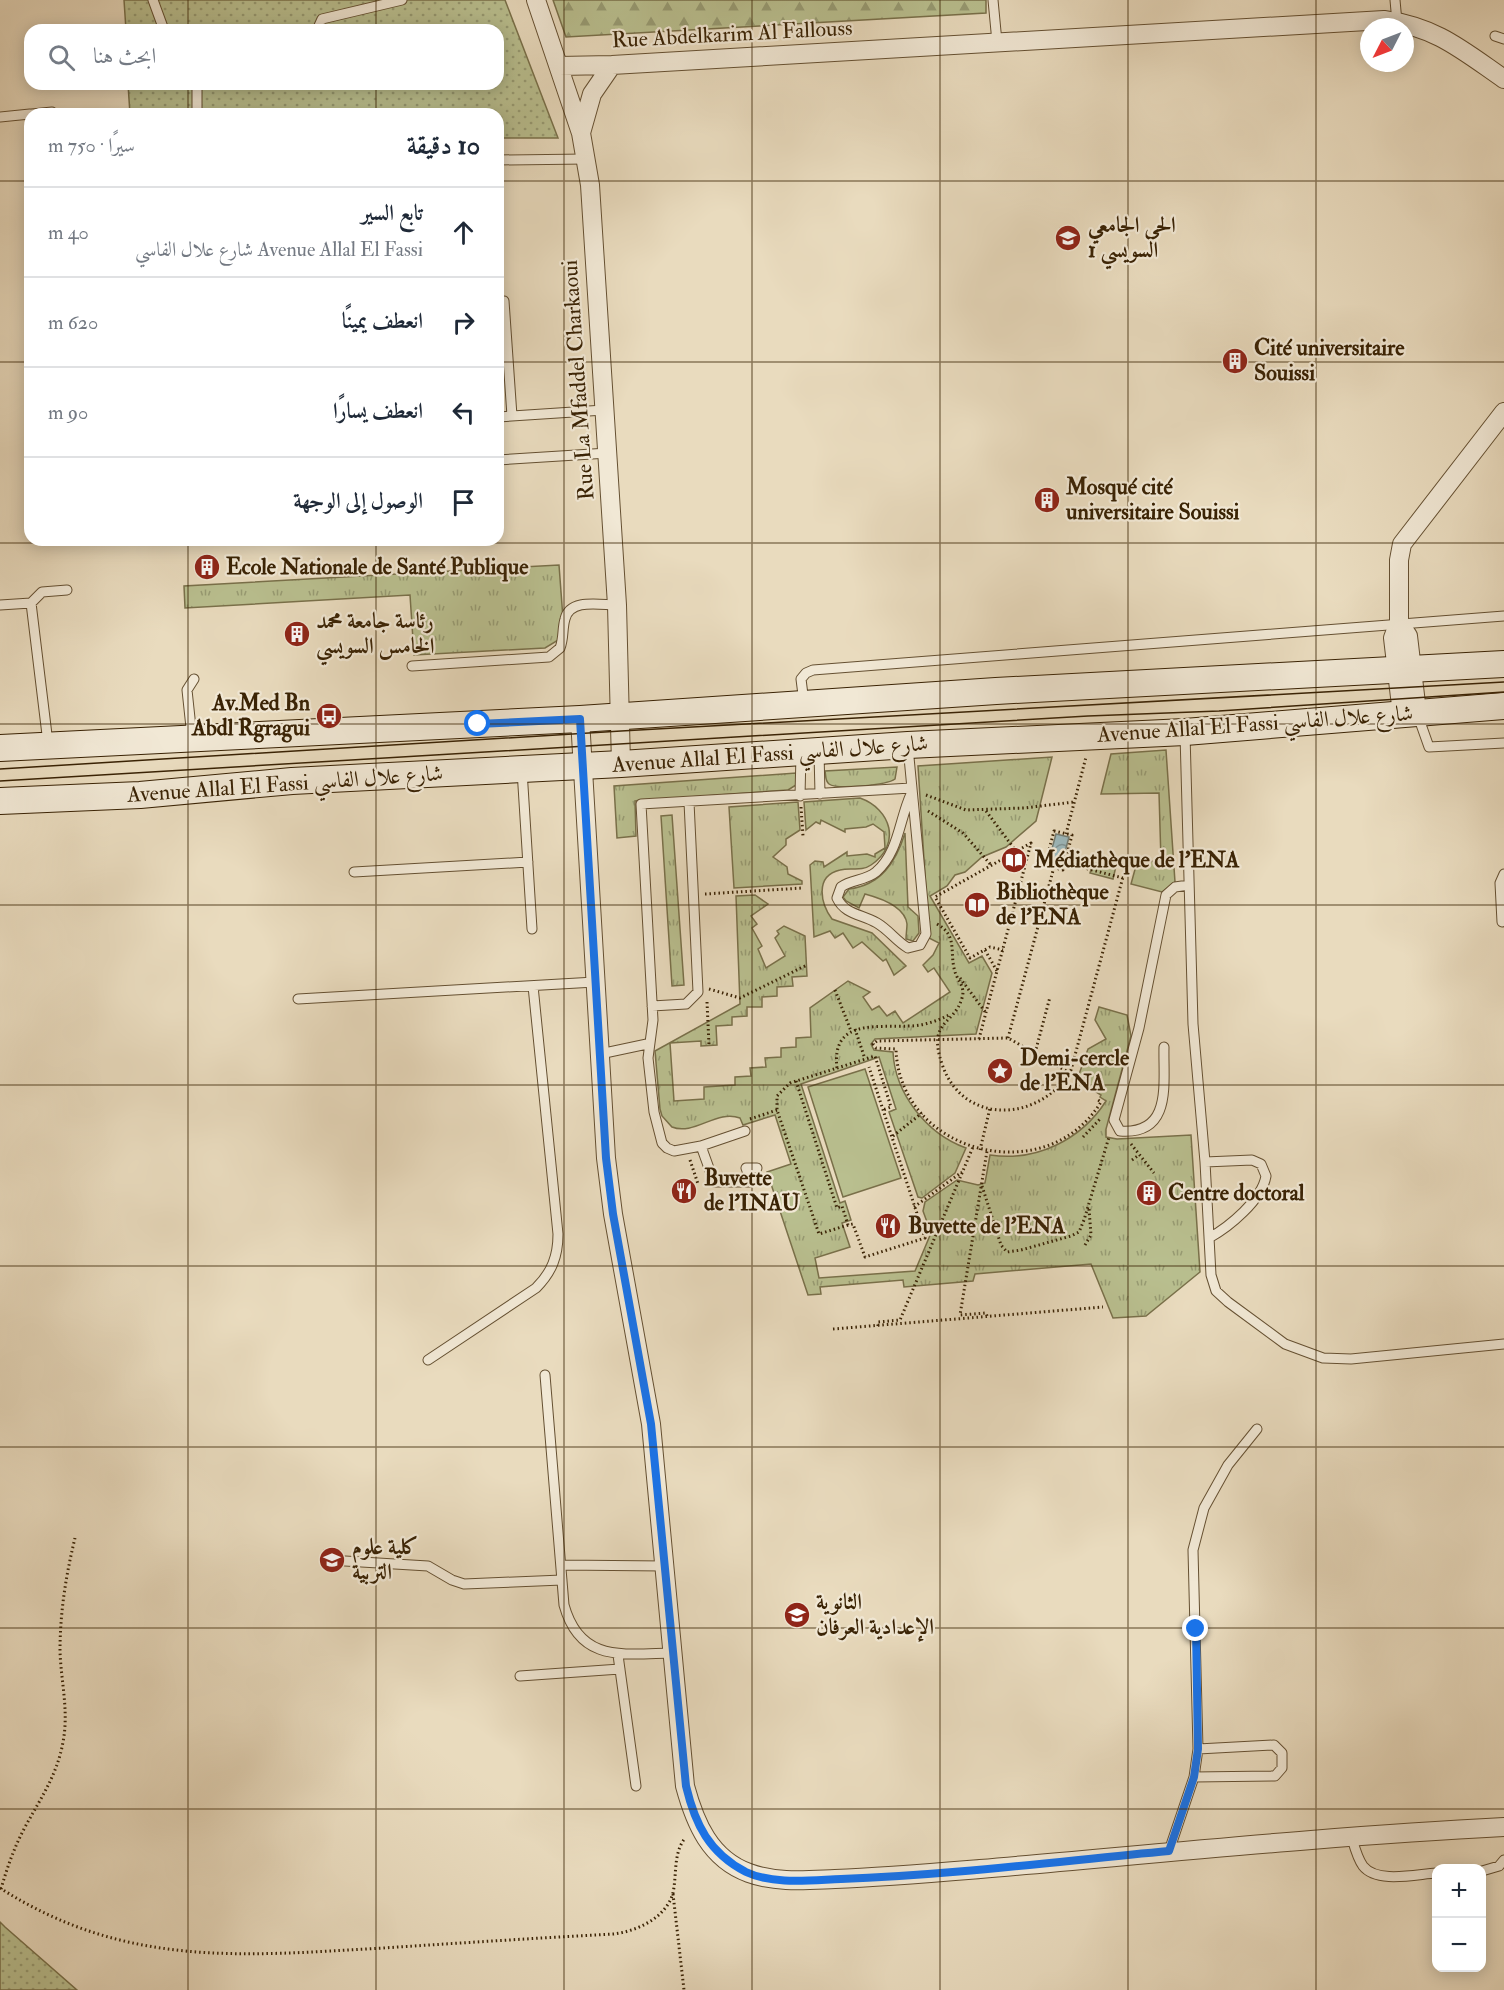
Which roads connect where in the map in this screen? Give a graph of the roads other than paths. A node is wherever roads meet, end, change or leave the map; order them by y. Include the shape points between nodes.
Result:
1 (153, 0) edge
2 (402, 0) edge
3 (536, 0) edge
4 (993, 0) edge
5 (1395, 0) edge
6 (1397, 18) edge
7 (1360, 20) edge
8 (162, 24) edge
9 (320, 24) edge
10 (1414, 26) edge
11 (997, 42) junction
12 (612, 65) junction
13 (559, 66) junction
14 (1504, 79) edge
15 (197, 90) edge
16 (197, 108) edge
17 (24, 115) edge
18 (0, 117) edge
19 (581, 133) junction
20 (586, 159) junction
21 (504, 160) edge
22 (504, 302) dead end
23 (604, 410) junction
24 (1504, 412) edge
25 (512, 416) junction
26 (504, 417) edge
27 (608, 453) junction
28 (504, 460) edge
29 (67, 590) dead end
30 (31, 603) junction
31 (0, 605) edge
32 (616, 605) junction
33 (1504, 616) edge
34 (1399, 622) junction
35 (1504, 664) edge
36 (412, 666) dead end
37 (1405, 670) junction
38 (194, 679) dead end
39 (805, 705) junction
40 (1504, 706) edge
41 (1410, 713) junction
42 (621, 716) junction
43 (580, 719) junction
44 (1185, 732) junction
45 (192, 738) junction
46 (1504, 743) edge
47 (48, 745) junction
48 (908, 745) junction
49 (0, 748) edge
50 (810, 751) junction
51 (621, 764) junction
52 (582, 766) junction
53 (522, 768) junction
54 (911, 791) junction
55 (820, 794) junction
56 (800, 796) junction
57 (0, 801) edge
58 (688, 802) junction
59 (528, 862) junction
60 (354, 872) dead end
61 (1504, 874) edge
62 (1190, 885) junction
63 (1502, 921) dead end
64 (532, 929) dead end
65 (595, 982) junction
66 (533, 986) junction
67 (298, 999) dead end
68 (652, 1006) junction
69 (647, 1044) junction
70 (1164, 1047) dead end
71 (600, 1054) junction
72 (743, 1132) road end
73 (701, 1146) junction
74 (1205, 1162) junction
75 (757, 1168) dead end
76 (1209, 1238) junction
77 (1504, 1344) edge
78 (428, 1360) dead end
79 (545, 1375) dead end
80 (1257, 1429) dead end
81 (345, 1561) dead end
82 (561, 1566) junction
83 (664, 1566) junction
84 (562, 1580) junction
85 (672, 1653) junction
86 (618, 1655) junction
87 (620, 1669) junction
88 (520, 1676) dead end
89 (1198, 1749) junction
90 (1194, 1777) junction
91 (636, 1786) dead end
92 (1504, 1827) edge
93 (1351, 1835) junction
94 (1169, 1851) junction
95 (1504, 1860) edge
96 (1486, 1870) edge
97 (1432, 1873) edge

1 - 8 lane
2 - 9 lane via 322,19
3 - 13 street, Rue La Mfaddel Charkaoui
4 - 11 lane
5 - 6 lane
7 - 11 street, Rue Abdelkarim Al Fallouss
10 - 14 street, Rue Abdelkarim Al Fallouss via 1447,40
11 - 12 street, Rue Abdelkarim Al Fallouss
12 - 13 street, Rue Abdelkarim Al Fallouss
12 - 19 street via 592,94
13 - 19 street, Rue La Mfaddel Charkaoui
15 - 16 lane
17 - 18 lane
19 - 20 street, Rue La Mfaddel Charkaoui
20 - 21 lane
20 - 23 street, Rue La Mfaddel Charkaoui
22 - 25 lane
23 - 25 lane
23 - 27 street, Rue La Mfaddel Charkaoui
24 - 34 street via 1402,544
25 - 26 lane
27 - 28 lane
27 - 32 street, Rue La Mfaddel Charkaoui
29 - 30 lane via 42,592
30 - 31 lane
30 - 47 lane
32 - 36 lane via 582,604 570,609 560,648 549,657
32 - 42 street, Rue La Mfaddel Charkaoui
33 - 34 lane
34 - 37 street via 1408,636
34 - 39 lane via 813,670 803,675 800,682
35 - 37 street, Avenue Allal El Fassi شارع علال الفاسي
37 - 39 street, Avenue Allal El Fassi شارع علال الفاسي
37 - 41 street
38 - 45 lane via 187,690
39 - 42 street, Avenue Allal El Fassi شارع علال الفاسي
40 - 41 street, Avenue Allal El Fassi شارع علال الفاسي
41 - 44 street, Avenue Allal El Fassi شارع علال الفاسي
41 - 46 lane via 1429,747
42 - 43 street, Avenue Allal El Fassi شارع علال الفاسي
42 - 51 street, Rue La Mfaddel Charkaoui
43 - 45 street, Avenue Allal El Fassi شارع علال الفاسي
43 - 52 street
44 - 48 street, Avenue Allal El Fassi شارع علال الفاسي
44 - 62 lane
45 - 47 street, Avenue Allal El Fassi شارع علال الفاسي
47 - 49 street, Avenue Allal El Fassi شارع علال الفاسي
48 - 50 street, Avenue Allal El Fassi شارع علال الفاسي
48 - 54 lane
50 - 51 street, Avenue Allal El Fassi شارع علال الفاسي
50 - 55 lane
50 - 56 lane
51 - 52 street, Avenue Allal El Fassi شارع علال الفاسي
52 - 53 street, Avenue Allal El Fassi شارع علال الفاسي
52 - 65 street
53 - 57 street, Avenue Allal El Fassi شارع علال الفاسي
53 - 59 lane
54 - 54 lane via 886,860 866,879 841,887 837,898 840,906 877,923 908,948 924,939 925,922
54 - 55 lane
55 - 56 lane
56 - 58 lane
58 - 68 lane via 702,988 686,1004
58 - 68 lane via 641,804
59 - 60 lane
59 - 64 lane
61 - 63 lane via 1500,883
62 - 70 lane via 1175,887 1166,895 1139,1028 1118,1107 1117,1128 1144,1129 1158,1118
62 - 74 lane via 1193,1024
65 - 66 lane
65 - 71 street
66 - 67 lane
66 - 78 lane via 558,1234 556,1258 536,1288
68 - 69 lane
69 - 71 lane
69 - 73 lane via 654,1112 662,1143 670,1150
71 - 83 street via 606,1158 651,1424
72 - 73 lane
73 - 75 lane via 714,1182 751,1182 746,1168
74 - 76 lane
74 - 76 lane via 1252,1160 1261,1164 1266,1176 1235,1221
76 - 77 lane via 1213,1284 1221,1297 1285,1344 1310,1355 1351,1359
79 - 82 lane
80 - 89 lane via 1228,1465 1204,1508 1193,1550
81 - 84 lane via 429,1566 464,1584
82 - 83 lane
82 - 84 lane
83 - 85 street
84 - 86 lane via 564,1605 574,1629 593,1647
85 - 86 lane
85 - 94 street via 686,1786 698,1828 723,1858 748,1873 800,1880 883,1877
86 - 87 lane
87 - 88 lane
87 - 91 lane
89 - 90 lane
89 - 90 lane via 1274,1745 1282,1753 1282,1768 1275,1776
90 - 94 lane
92 - 93 street
93 - 94 street
93 - 97 lane via 1361,1864 1368,1871 1385,1875
95 - 96 lane

